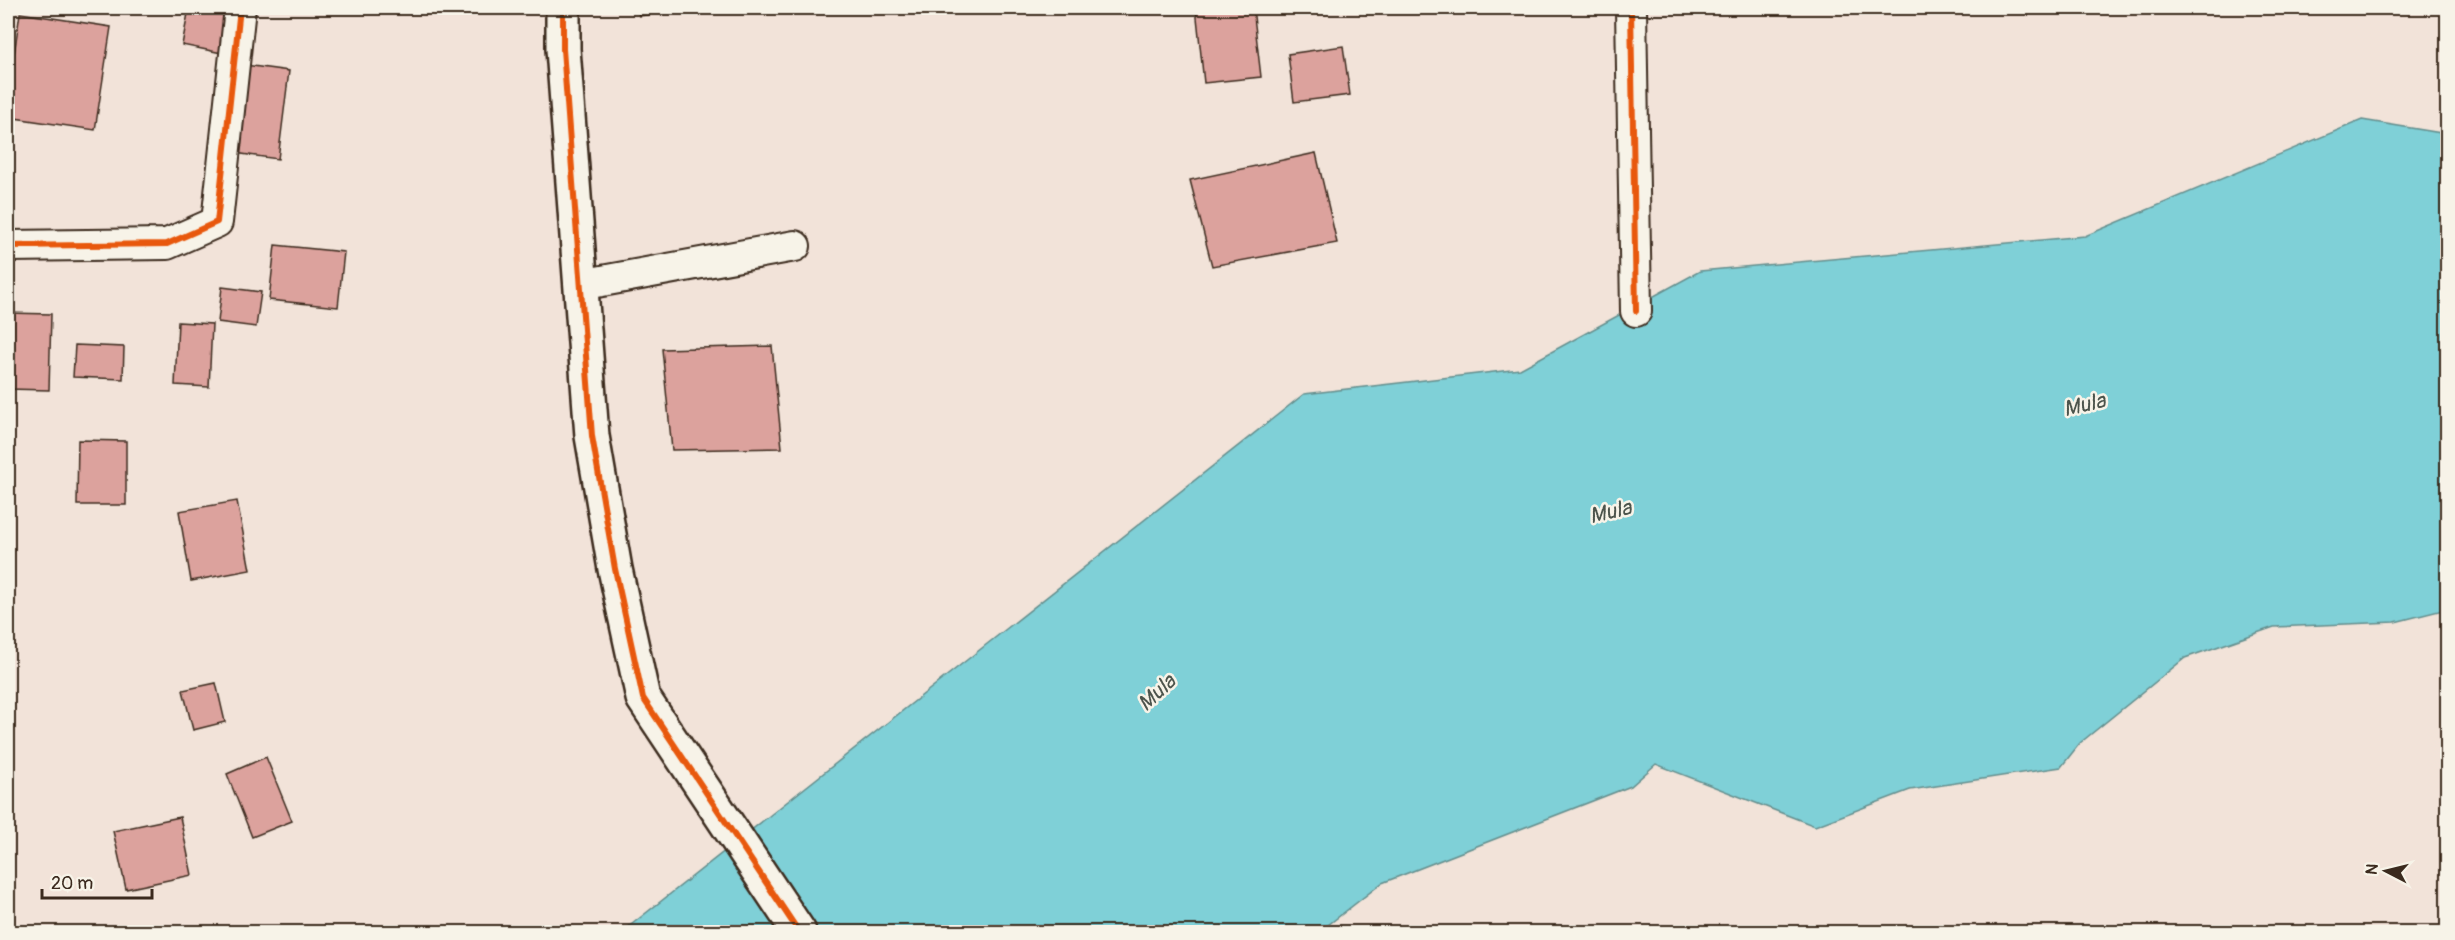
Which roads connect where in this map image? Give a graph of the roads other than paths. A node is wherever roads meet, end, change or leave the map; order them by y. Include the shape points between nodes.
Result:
1 (240, 8) edge
2 (562, 8) edge
3 (1631, 8) edge
4 (8, 246) edge
5 (795, 246) dead end
6 (580, 285) junction
7 (1636, 311) dead end
8 (799, 933) edge

1 - 4 street via 217,222 167,244
2 - 6 street
3 - 7 street
5 - 6 street
6 - 8 street via 592,436 643,698

